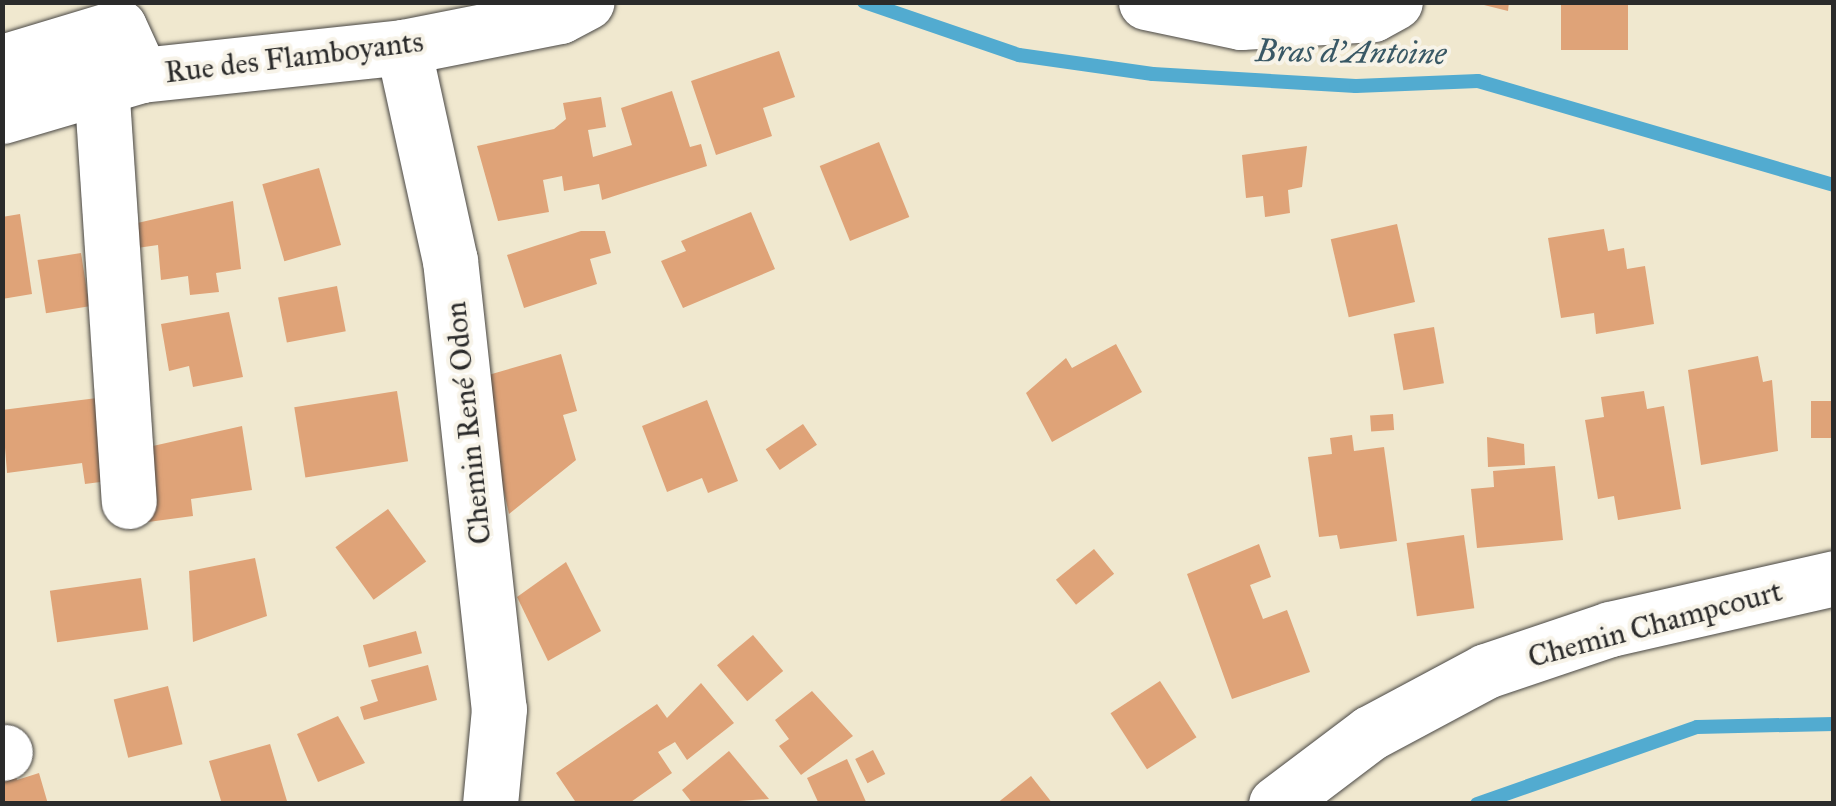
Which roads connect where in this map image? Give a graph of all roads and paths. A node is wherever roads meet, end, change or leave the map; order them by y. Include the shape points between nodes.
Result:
1 (586, 2) edge
2 (1146, 2) edge
3 (1395, 2) edge
4 (402, 48) junction
5 (2, 62) edge
6 (121, 79) junction
7 (2, 116) edge
8 (129, 501) dead end
9 (1834, 578) edge
10 (490, 804) edge
11 (1276, 804) edge

1 - 4 street, Rue des Flamboyants via 560,16
2 - 3 street via 1241,22 1373,14
4 - 6 street, Rue des Flamboyants
4 - 10 street, Chemin René Odon via 450,260 499,709
5 - 6 street via 120,28
6 - 7 street, Rue des Flamboyants
6 - 8 street
9 - 11 street, Chemin Champcourt via 1610,630 1486,671 1370,733

